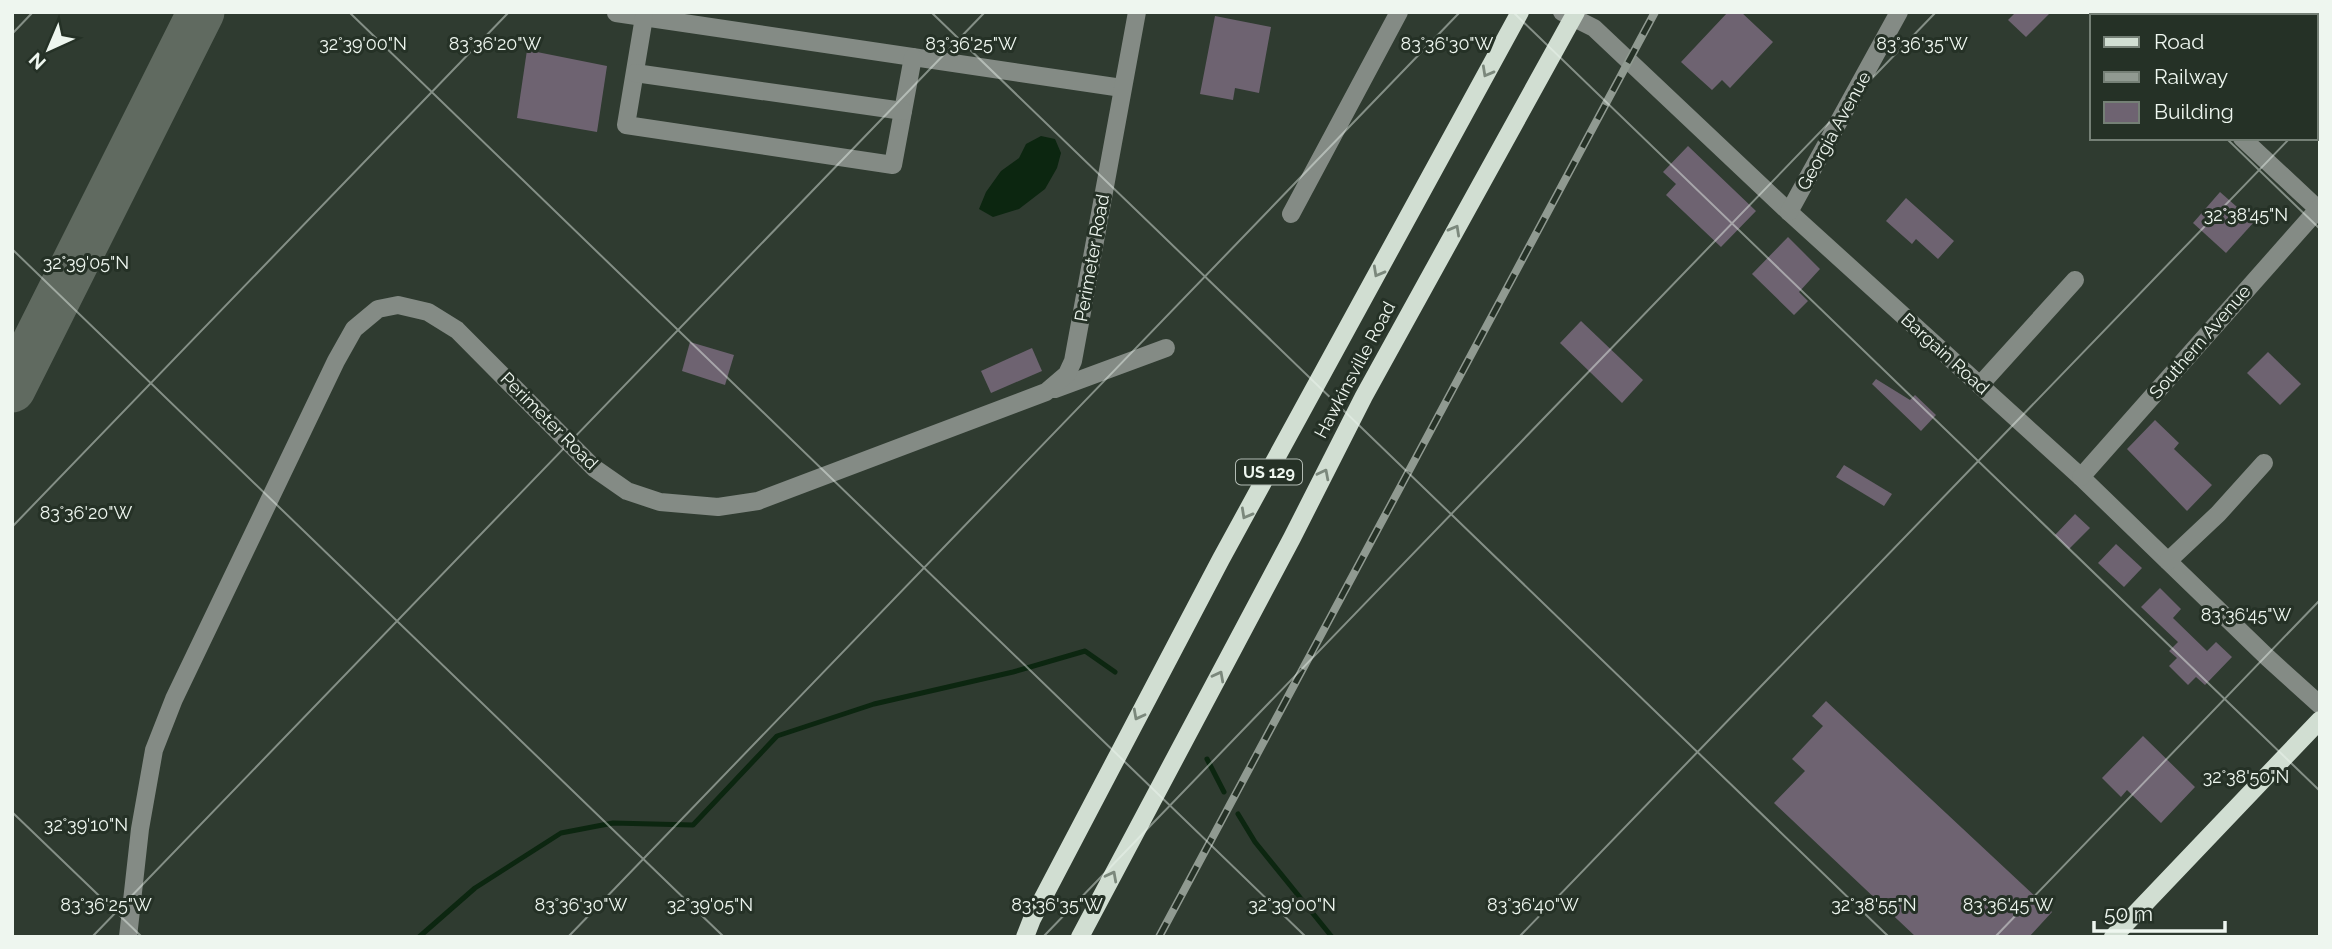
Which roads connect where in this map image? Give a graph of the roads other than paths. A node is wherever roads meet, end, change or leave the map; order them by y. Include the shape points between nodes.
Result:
1 (1137, 12) edge
2 (1399, 12) edge
3 (1520, 12) edge
4 (1899, 12) edge
5 (616, 13) edge
6 (1571, 14) edge
7 (644, 17) junction
8 (913, 57) junction
9 (635, 73) junction
10 (1122, 88) junction
11 (903, 111) junction
12 (2244, 140) edge
13 (2319, 208) edge
14 (1789, 212) junction
15 (1291, 214) dead end
16 (2075, 280) dead end
17 (1166, 348) dead end
18 (1980, 385) junction
19 (1046, 393) junction
20 (2264, 463) dead end
21 (2081, 477) junction
22 (2168, 561) junction
23 (2320, 705) edge
24 (2320, 720) edge
25 (128, 937) edge
26 (1026, 937) edge
27 (1080, 937) edge
28 (2113, 937) edge

1 - 10 street, Perimeter Road
2 - 15 street
3 -> 26 main road, Hawkinsville Road / US 129 via 1215,571
4 - 14 street, Georgia Avenue
5 - 7 street
6 - 14 street, Bargain Road via 1594,28
27 -> 6 main road, Hawkinsville Road / US 129
7 - 8 street
7 - 9 street
8 - 10 street
8 - 11 street
9 - 11 street
9 - 11 street via 626,125 893,165
10 - 19 street, Perimeter Road via 1073,361 1067,374
12 - 13 street
13 - 21 street, Southern Avenue
14 - 18 street, Bargain Road
16 - 18 street
17 - 19 street
18 - 21 street, Bargain Road
19 - 25 street, Perimeter Road via 758,501 718,507 660,502 627,491 594,468 457,330 428,312 398,305 378,309 354,329 336,361 174,699 154,750
20 - 22 street
21 - 22 street, Bargain Road
22 - 23 street, Bargain Road
24 - 28 main road

